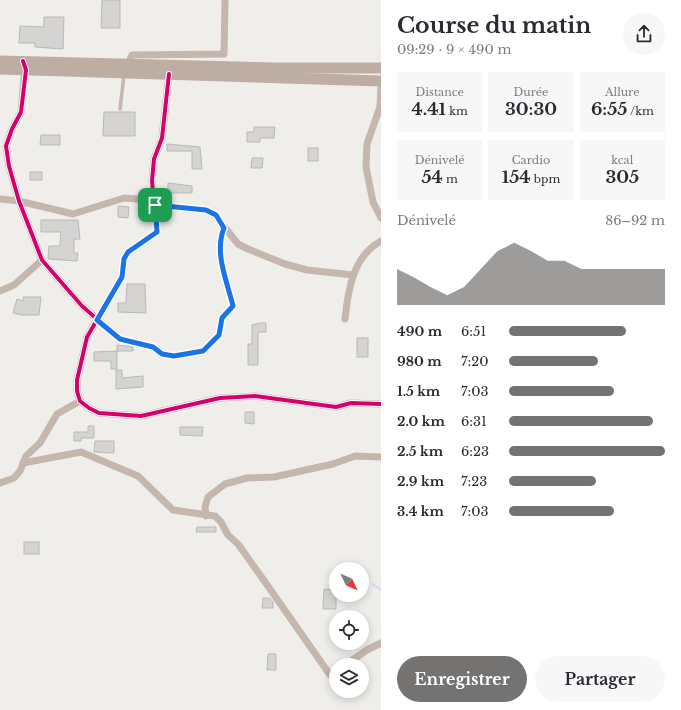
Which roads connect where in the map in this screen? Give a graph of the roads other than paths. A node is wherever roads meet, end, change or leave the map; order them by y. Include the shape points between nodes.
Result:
1 (225, 0) edge
2 (0, 61) edge
3 (24, 66) junction
4 (125, 67) junction
5 (381, 68) edge
6 (0, 69) edge
7 (169, 74) junction
8 (381, 81) edge
9 (381, 85) edge
10 (120, 109) dead end
11 (4, 156) edge
12 (0, 199) edge
13 (19, 201) junction
14 (155, 205) junction
15 (381, 218) edge
16 (224, 228) junction
17 (381, 241) edge
18 (42, 260) junction
19 (353, 275) junction
20 (0, 291) edge
21 (345, 318) dead end
22 (97, 320) junction
23 (80, 401) junction
24 (381, 404) edge
25 (381, 456) edge
26 (23, 462) junction
27 (0, 483) edge
28 (206, 516) junction
29 (381, 643) edge
30 (355, 658) edge
31 (329, 674) edge

1 - 4 street via 224,54 132,55
2 - 3 main road
3 - 4 main road
3 - 6 main road
3 - 11 street via 21,112 12,129
4 - 5 main road
4 - 7 main road
4 - 10 lane
7 - 8 main road
7 - 14 street via 162,138 154,159 152,181
9 - 15 street via 380,107 367,144 366,167 373,202
11 - 13 street
12 - 13 street
13 - 14 street via 73,214 124,198
13 - 18 street
14 - 16 street via 206,210 216,215
14 - 22 street via 157,232 128,252 124,259 122,277
16 - 19 street via 238,244 285,264 307,270
16 - 22 street via 219,251 233,306 222,318 219,335 203,351 174,356 162,354 153,347 120,339
17 - 19 street via 366,252
18 - 20 street via 14,285
18 - 22 street
19 - 21 street via 347,294
22 - 23 street via 87,337 77,380
23 - 24 street via 99,413 141,416 220,398 255,396 336,407 351,403
23 - 26 street via 57,414 40,443
25 - 28 street via 355,456 333,464 274,477 247,478 226,484 208,497 204,507
26 - 27 street via 14,478
26 - 28 street via 81,452 138,476 174,510
28 - 31 street via 214,516 221,522
29 - 30 street

